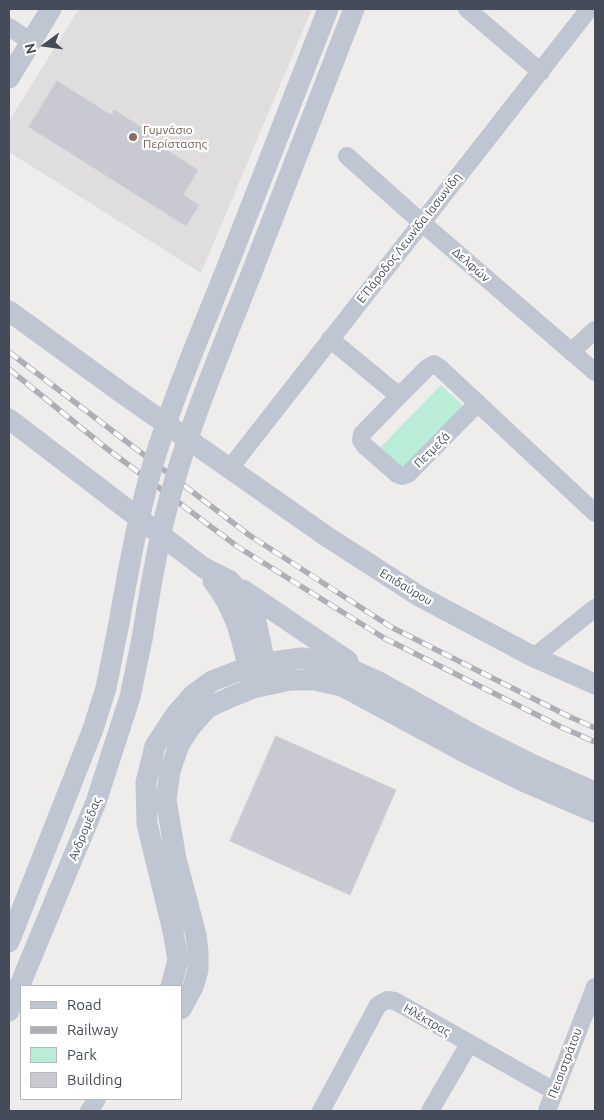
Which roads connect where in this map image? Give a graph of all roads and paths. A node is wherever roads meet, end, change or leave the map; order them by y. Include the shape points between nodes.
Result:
1 (51, 9) edge
2 (328, 9) edge
3 (354, 9) edge
4 (467, 9) edge
5 (589, 9) edge
6 (9, 27) edge
7 (30, 41) junction
8 (541, 72) junction
9 (9, 78) edge
10 (347, 156) dead end
11 (421, 222) junction
12 (9, 311) edge
13 (595, 330) edge
14 (330, 339) junction
15 (571, 352) junction
16 (595, 372) edge
17 (399, 396) junction
18 (478, 403) junction
19 (9, 418) edge
20 (230, 468) junction
21 (595, 513) edge
22 (204, 568) junction
23 (230, 581) junction
24 (595, 608) edge
25 (534, 657) junction
26 (256, 665) junction
27 (377, 681) junction
28 (595, 684) edge
29 (261, 686) junction
30 (595, 792) edge
31 (595, 812) edge
32 (9, 942) edge
33 (171, 985) edge
34 (595, 987) edge
35 (16, 990) edge
36 (182, 1007) edge
37 (9, 1013) edge
38 (20, 1021) edge
39 (469, 1044) junction
40 (554, 1091) junction
41 (96, 1100) edge
42 (89, 1111) edge
43 (321, 1111) edge
44 (430, 1111) edge
45 (547, 1111) edge

1 - 7 street
2 - 32 street, bridge via 166,423 141,508 106,688 93,730
3 - 35 street, Ανδρομέδας, bridge via 204,394 164,523 130,697 96,802
4 - 8 street
5 - 8 street, Ε΄ Πάροδος Λεωνίδα Ιασωνίδη
6 - 7 street
7 - 9 street
8 - 11 street, Ε΄ Πάροδος Λεωνίδα Ιασωνίδη
10 - 11 street, Δελφών
11 - 14 street, Ε΄ Πάροδος Λεωνίδα Ιασωνίδη
11 - 15 street, Δελφών
12 - 20 street, Επιδαύρου
13 - 15 street
14 - 17 street
14 - 20 street, Ε΄ Πάροδος Λεωνίδα Ιασωνίδη
15 - 16 street, Δελφών
17 - 18 street, Πετμεζά via 434,364
17 - 18 street, Πετμεζά via 362,434 361,440 402,476 408,474
18 - 21 street, Πετμεζά
19 - 22 street
20 - 25 street, Επιδαύρου via 419,596
22 - 23 street
22 - 26 street via 232,609
23 - 26 street via 255,617
23 - 27 street
24 - 25 street
25 - 28 street, Επιδαύρου
26 - 27 street via 301,658 324,661
26 - 29 street
26 - 33 street via 212,681 193,695 155,746 146,782 147,824 178,960
27 - 30 street via 477,737
29 - 31 street via 290,680 314,680 342,686 468,754
29 - 36 street via 207,708 179,745 170,771 166,800 198,952 198,970
34 - 40 street, Πεισιστράτου
35 - 37 street, Ανδρομέδας
37 - 38 street
39 - 40 street, Ηλέκτρας
39 - 43 street, Ηλέκτρας via 395,1001 387,1000 378,1005
39 - 44 street
40 - 45 street, Πεισιστράτου
41 - 42 street

